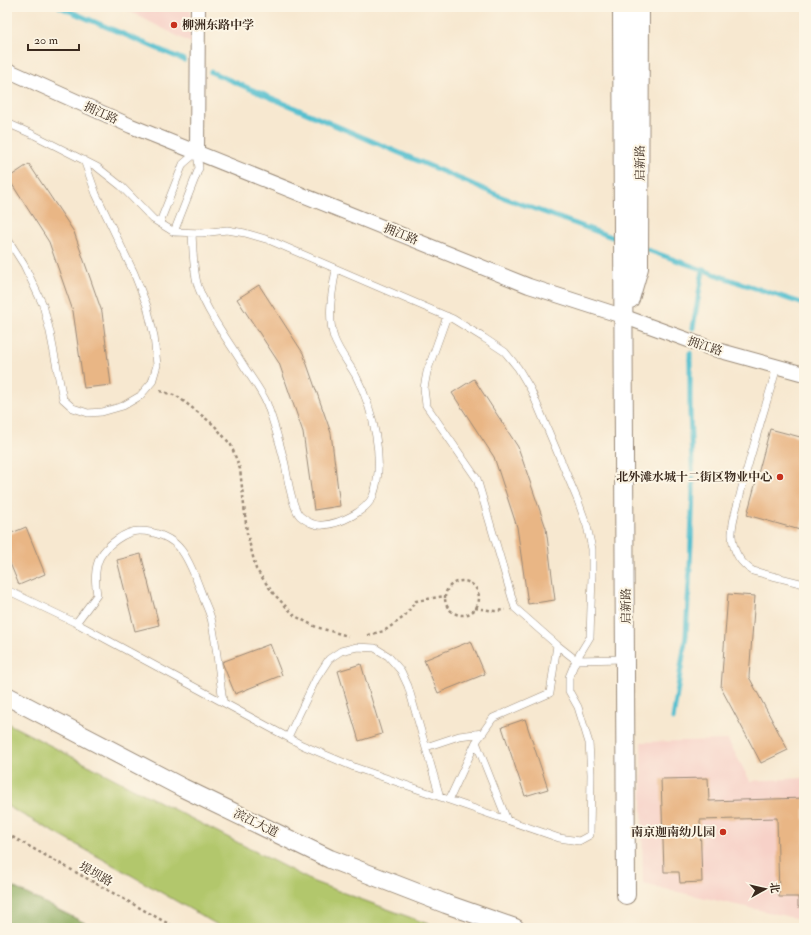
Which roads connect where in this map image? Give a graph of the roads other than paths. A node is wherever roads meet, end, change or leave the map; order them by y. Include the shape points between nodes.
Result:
1 (198, 7) edge
2 (622, 7) edge
3 (640, 7) edge
4 (7, 70) edge
5 (7, 123) edge
6 (197, 152) junction
7 (84, 160) junction
8 (160, 222) junction
9 (174, 232) junction
10 (192, 233) junction
11 (7, 238) edge
12 (631, 256) junction
13 (336, 269) junction
14 (447, 316) junction
15 (625, 317) junction
16 (777, 367) junction
17 (804, 374) edge
18 (804, 584) edge
19 (7, 590) edge
20 (76, 623) junction
21 (557, 645) junction
22 (626, 659) junction
23 (576, 660) junction
24 (7, 696) edge
25 (223, 701) junction
26 (483, 733) junction
27 (288, 737) junction
28 (476, 742) junction
29 (426, 747) junction
30 (440, 797) junction
31 (449, 800) junction
32 (507, 820) junction
33 (626, 895) dead end
34 (516, 928) edge

1 - 6 street
2 - 12 street, 启新路 via 623,219
3 - 12 street, 启新路 via 640,235
4 - 6 street, 拥江路 via 131,126
5 - 7 lane
6 - 8 lane via 183,164
6 - 9 lane via 199,168
6 - 15 street, 拥江路 via 529,286
7 - 8 lane via 121,186 153,219
7 - 11 lane via 96,194 147,306 157,365 152,382 140,396 123,406 88,413 73,408 62,399 43,304
8 - 9 lane
9 - 10 lane
10 - 13 lane via 227,230 245,233 269,240
10 - 13 lane via 198,288 266,402 298,514 307,521 321,525 341,522 360,510 372,498 379,464 374,424 356,377 338,348 330,320
12 - 15 street, 启新路
13 - 14 lane
14 - 21 lane via 424,388 426,405 477,479 515,608
14 - 23 lane via 504,352 518,368 531,390 578,501 592,549 592,576 590,637
15 - 16 street, 拥江路 via 710,348
15 - 22 street, 启新路
16 - 17 street, 拥江路
16 - 18 lane via 748,463 734,521 733,544 740,560 753,571
19 - 20 lane
20 - 25 lane
20 - 25 lane via 97,596 96,569 101,555 110,545 139,530 162,535 181,550 194,573 212,621
21 - 23 lane
21 - 26 lane via 550,692 493,718
22 - 23 lane
22 - 33 street, 启新路
23 - 32 lane via 568,677 570,691 578,707 589,743 590,835 579,841 559,838
24 - 34 street, 滨江大道 via 183,788 330,859
25 - 27 lane
26 - 28 lane
26 - 29 lane via 459,736
27 - 29 lane via 329,659 341,651 357,647 376,648 388,656 401,671
27 - 30 lane via 354,767
28 - 31 lane
28 - 32 lane
29 - 30 lane
30 - 31 lane
31 - 32 lane

